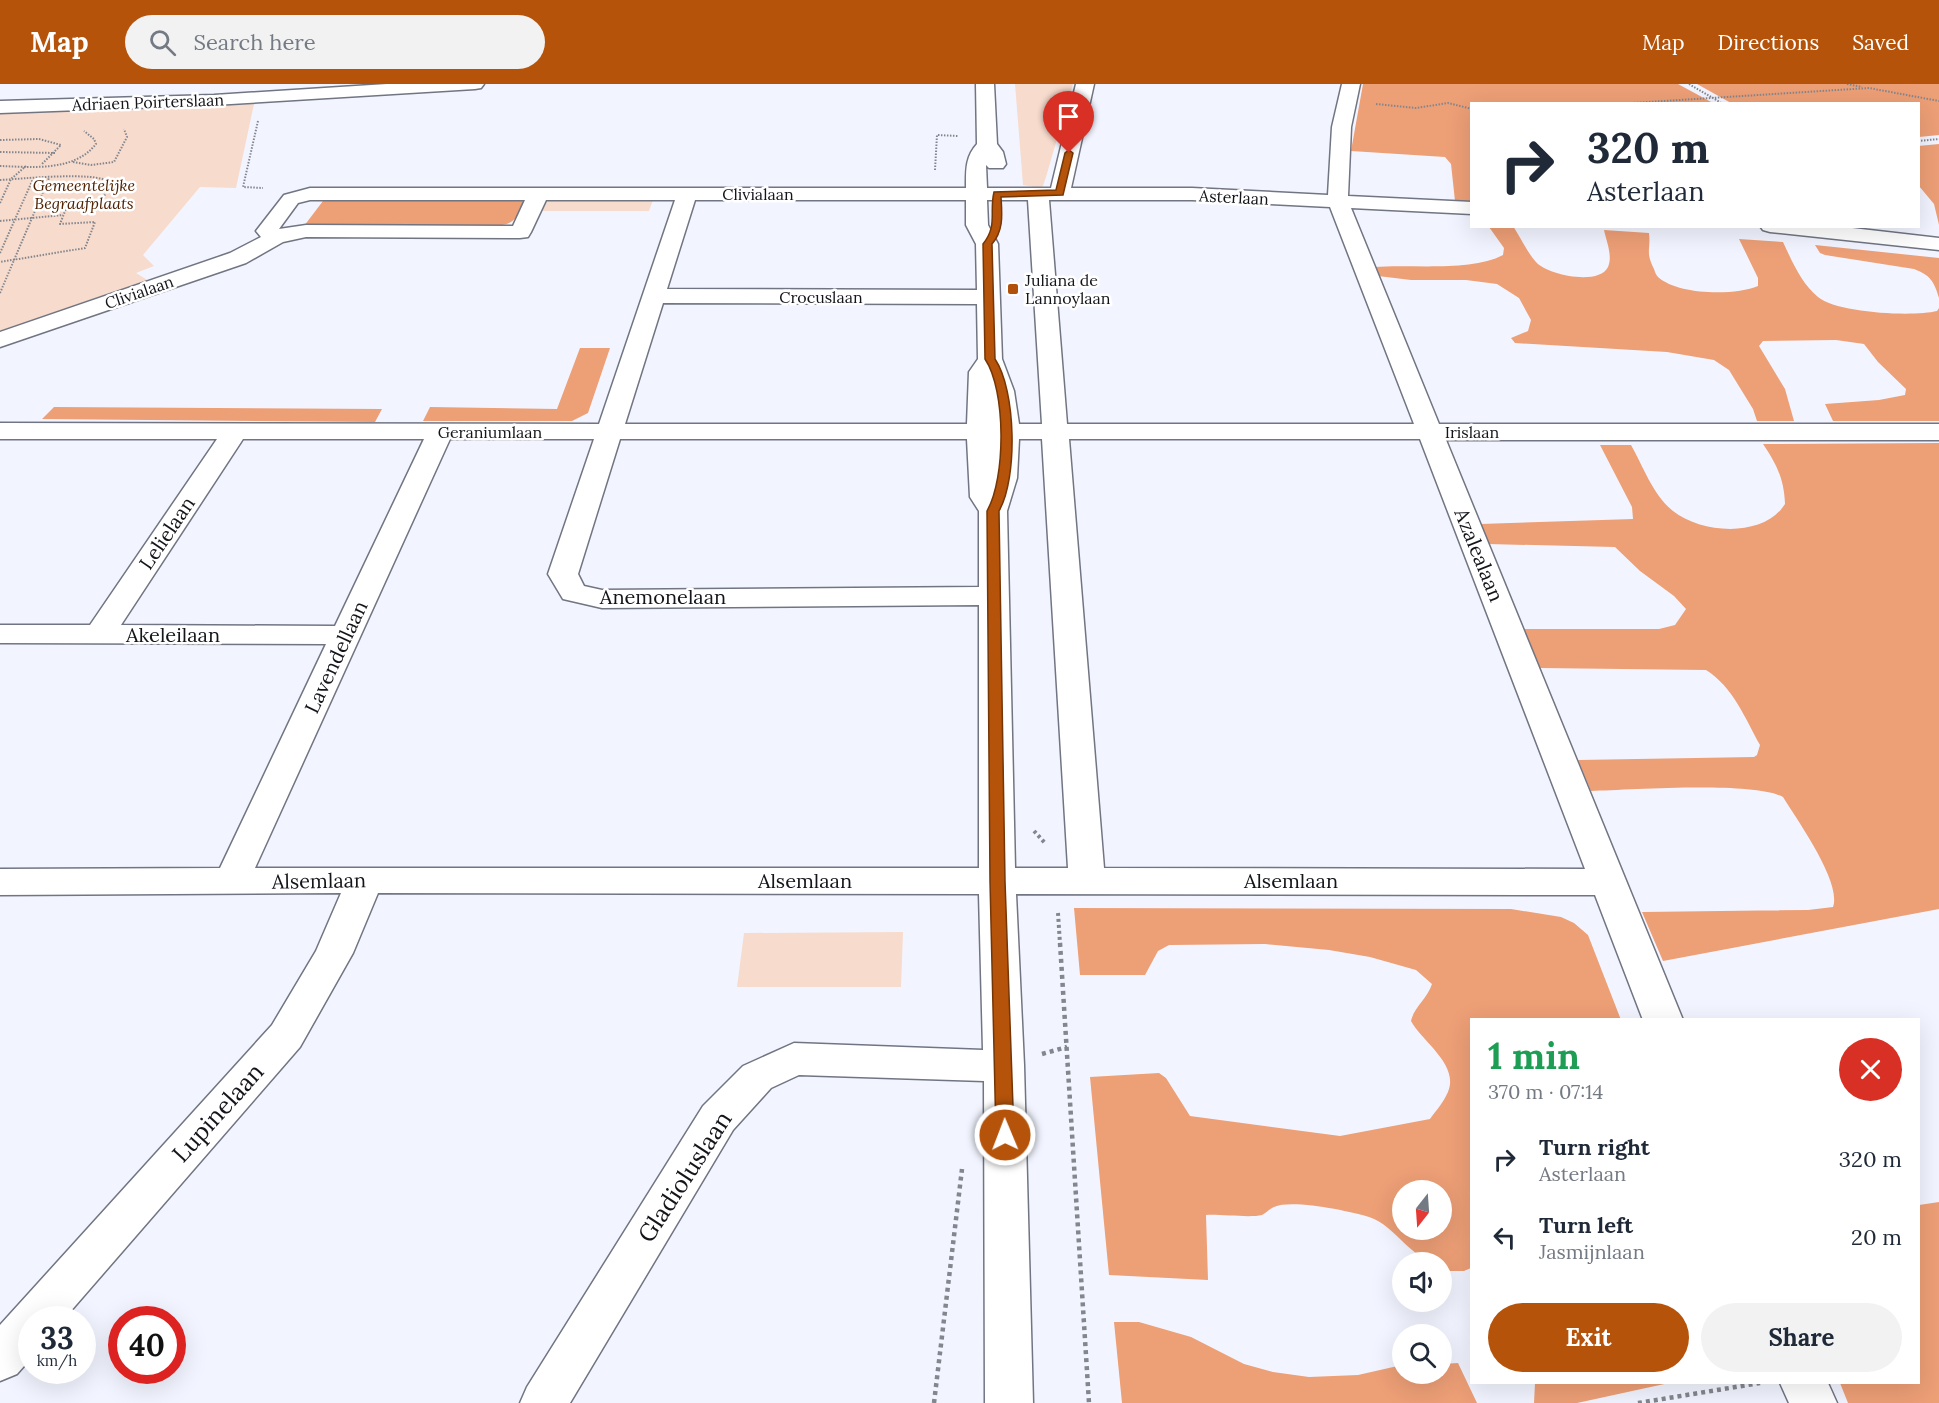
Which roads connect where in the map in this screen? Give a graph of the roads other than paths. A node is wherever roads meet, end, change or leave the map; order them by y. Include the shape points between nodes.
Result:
1 (475, 84) edge
2 (986, 84) edge
3 (1085, 84) edge
4 (91, 88) dead end
5 (364, 88) edge
6 (1348, 93) edge
7 (69, 105) junction
8 (0, 106) edge
9 (539, 193) junction
10 (687, 194) junction
11 (987, 194) junction
12 (1049, 194) junction
13 (1338, 201) junction
14 (1470, 208) edge
15 (1789, 228) edge
16 (994, 229) junction
17 (276, 237) junction
18 (1939, 244) edge
19 (652, 296) junction
20 (989, 297) junction
21 (0, 340) edge
22 (0, 430) edge
23 (235, 431) junction
24 (992, 431) junction
25 (1056, 431) junction
26 (440, 432) junction
27 (608, 432) junction
28 (1429, 432) junction
29 (1939, 432) edge
30 (995, 596) junction
31 (0, 634) edge
32 (99, 635) junction
33 (346, 636) junction
34 (365, 880) junction
35 (998, 881) junction
36 (1087, 881) junction
37 (0, 882) edge
38 (231, 882) junction
39 (1609, 882) junction
40 (1662, 1018) edge
41 (1004, 1065) junction
42 (47, 1306) edge
43 (18, 1339) edge
44 (0, 1359) edge
45 (1804, 1384) edge
46 (544, 1403) edge
47 (1009, 1403) edge
48 (1813, 1403) edge

1 - 5 street, Adriaen Poirterslaan
2 - 11 street via 987,145 996,166
3 - 12 street
4 - 7 street
5 - 7 street, Adriaen Poirterslaan via 264,97
6 - 13 street, Azalealaan via 1339,149
7 - 8 street, Adriaen Poirterslaan
9 - 10 street, Clivialaan
9 - 17 street, Clivialaan via 520,232 306,231
9 - 17 street, Clivialaan via 310,194 291,199 267,231
10 - 11 street, Clivialaan
10 - 19 street, Anemonelaan
11 - 12 street, Asterlaan
11 - 16 street
11 - 16 street via 977,225 981,236
12 - 13 street, Asterlaan
12 - 25 street
13 - 14 street, Asterlaan
13 - 28 street, Azalealaan
15 - 18 street
16 - 20 street
17 - 21 street, Clivialaan via 238,258
19 - 20 street, Crocuslaan
19 - 27 street, Anemonelaan
20 - 24 street via 990,359 981,372 979,392
22 - 23 street, Geraniumlaan
23 - 26 street, Geraniumlaan
23 - 32 street, Lelielaan
24 - 25 street, Irislaan
24 - 27 street, Geraniumlaan
24 - 30 street via 981,479 984,497 993,511
25 - 28 street, Irislaan
25 - 36 street
26 - 27 street, Geraniumlaan
26 - 33 street, Lavendellaan
27 - 30 street, Anemonelaan via 563,574 573,593 602,599
28 - 29 street, Irislaan
28 - 39 street, Azalealaan
30 - 35 street
31 - 32 street, Akeleilaan
32 - 33 street, Akeleilaan
33 - 38 street, Lavendellaan
34 - 35 street, Alsemlaan
34 - 38 street, Alsemlaan
34 - 42 street, Lupinelaan via 334,953 286,1036
35 - 36 street, Alsemlaan
35 - 41 street
36 - 39 street, Alsemlaan
37 - 38 street, Alsemlaan
39 - 40 street, Azalealaan
41 - 46 street, Gladioluslaan via 794,1059 758,1077 718,1118
41 - 47 street
43 - 44 street, Lupinelaan
45 - 48 street

